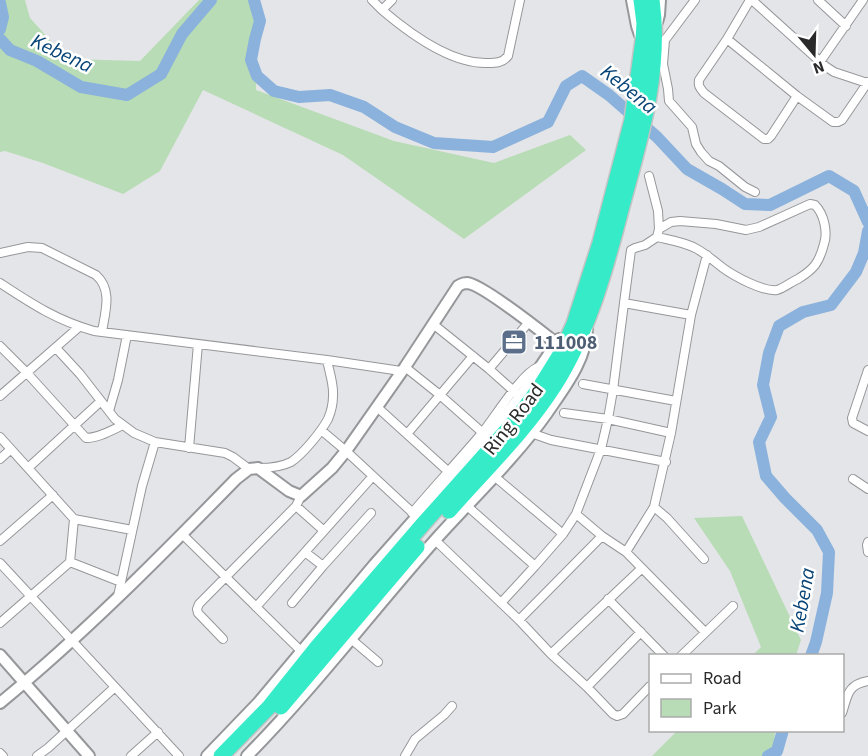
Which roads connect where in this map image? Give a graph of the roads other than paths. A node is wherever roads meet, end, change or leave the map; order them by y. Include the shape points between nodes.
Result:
1 (372, 0) edge
2 (392, 0) edge
3 (520, 0) edge
4 (632, 0) edge
5 (641, 0) edge
6 (651, 0) edge
7 (660, 0) edge
8 (694, 0) edge
9 (751, 0) edge
10 (818, 0) edge
11 (864, 0) edge
12 (382, 10) junction
13 (846, 26) junction
14 (655, 28) junction
15 (727, 39) junction
16 (643, 40) junction
17 (820, 62) junction
18 (647, 66) junction
19 (868, 83) edge
20 (797, 96) junction
21 (649, 176) dead end
22 (755, 192) dead end
23 (658, 233) junction
24 (0, 254) edge
25 (708, 255) junction
26 (0, 283) edge
27 (624, 303) junction
28 (691, 315) junction
29 (529, 322) junction
30 (581, 322) junction
31 (433, 324) junction
32 (79, 327) junction
33 (102, 332) junction
34 (127, 335) junction
35 (556, 343) junction
36 (198, 344) junction
37 (0, 346) edge
38 (56, 348) junction
39 (473, 356) junction
40 (327, 360) junction
41 (403, 369) junction
42 (489, 369) junction
43 (27, 373) junction
44 (867, 376) edge
45 (583, 384) dead end
46 (613, 390) junction
47 (517, 394) junction
48 (440, 395) junction
49 (0, 396) edge
50 (101, 401) junction
51 (676, 401) junction
52 (376, 407) junction
53 (109, 411) junction
54 (564, 413) dead end
55 (608, 419) junction
56 (123, 424) junction
57 (75, 426) junction
58 (321, 430) junction
59 (868, 431) edge
60 (531, 433) junction
61 (671, 433) junction
62 (407, 434) junction
63 (485, 435) junction
64 (0, 437) edge
65 (155, 442) junction
66 (189, 448) junction
67 (11, 449) junction
68 (601, 449) junction
69 (346, 451) junction
70 (0, 459) edge
71 (666, 462) junction
72 (28, 468) junction
73 (253, 468) junction
74 (450, 473) junction
75 (373, 476) junction
76 (494, 476) junction
77 (853, 479) dead end
78 (868, 489) edge
79 (53, 495) junction
80 (299, 501) junction
81 (466, 506) junction
82 (654, 507) junction
83 (371, 513) dead end
84 (576, 514) junction
85 (414, 515) junction
86 (74, 519) junction
87 (132, 530) junction
88 (323, 530) junction
89 (182, 534) junction
90 (563, 534) junction
91 (602, 536) junction
92 (435, 540) junction
93 (0, 541) edge
94 (868, 542) edge
95 (305, 552) junction
96 (626, 552) junction
97 (868, 552) edge
98 (704, 559) dead end
99 (70, 562) junction
100 (0, 563) edge
101 (323, 566) junction
102 (535, 566) junction
103 (641, 569) junction
104 (227, 577) junction
105 (121, 582) junction
106 (118, 596) junction
107 (31, 597) junction
108 (608, 599) junction
109 (292, 603) dead end
110 (501, 603) junction
111 (733, 606) dead end
112 (256, 607) junction
113 (519, 620) junction
114 (0, 623) edge
115 (641, 632) junction
116 (705, 632) junction
117 (223, 639) dead end
118 (351, 639) junction
119 (72, 640) junction
120 (301, 651) junction
121 (551, 654) junction
122 (662, 654) edge
123 (683, 654) edge
124 (0, 655) edge
125 (378, 662) dead end
126 (868, 681) edge
127 (25, 682) junction
128 (115, 687) junction
129 (587, 687) junction
130 (649, 688) edge
131 (0, 703) edge
132 (452, 706) dead end
133 (844, 709) edge
134 (67, 731) junction
135 (158, 732) junction
136 (37, 756) edge
137 (89, 756) edge
138 (131, 756) edge
139 (179, 756) edge
140 (207, 756) edge
141 (221, 756) edge
142 (234, 756) edge
143 (247, 756) edge
144 (405, 756) edge

1 - 12 street
2 - 12 street
3 - 12 street via 508,57 497,63 463,61 423,41
4 - 16 street
5 - 16 highway, Ring Road
6 - 14 highway, Ring Road
7 - 14 street
8 - 22 street via 665,40 663,64 669,100 692,128 701,153
9 - 15 street
9 - 17 street
10 - 13 street
11 - 13 street
13 - 17 street
14 - 18 highway, Ring Road
15 - 20 street
15 - 20 street via 699,80 704,93 765,139 771,136
16 - 18 highway, Ring Road
17 - 19 street via 834,72
18 - 30 highway, Ring Road via 644,121
19 - 20 street via 838,122
21 - 23 street via 658,211
23 - 25 street
23 - 25 street via 671,222 680,221 746,230 810,204 822,214 826,237 815,267 779,290 746,281
23 - 27 street via 632,250
24 - 33 street via 42,248 96,275 105,287
25 - 28 street
26 - 32 street via 45,312
27 - 28 street
27 - 46 street
28 - 51 street
29 - 31 street via 481,289 463,283
29 - 35 street
29 - 42 street
30 - 35 street via 563,333
30 - 60 street via 587,337 579,361
30 - 141 highway, Ring Road via 514,422 316,647 269,707
30 - 142 highway, Ring Road via 580,339 564,369 523,429
31 - 39 street
31 - 41 street
32 - 33 street
32 - 38 street
33 - 34 street
34 - 36 street
34 - 53 street
35 - 47 street
36 - 40 street
36 - 66 street
37 - 43 street
38 - 43 street
38 - 50 street
39 - 42 street
39 - 48 street
40 - 41 street
40 - 58 street via 334,393
41 - 48 street
41 - 52 street
42 - 47 street
43 - 49 street
43 - 57 street
44 - 59 street via 852,418
45 - 46 street
46 - 51 street
46 - 55 street
47 - 63 street
48 - 62 street
48 - 63 street
50 - 53 street
50 - 57 street
51 - 61 street
52 - 62 street
52 - 69 street
53 - 56 street
54 - 55 street
55 - 61 street
55 - 68 street
56 - 57 street via 90,438
56 - 65 street
57 - 72 street
58 - 69 street
58 - 73 street via 292,461 270,468
60 - 68 street
60 - 76 street
61 - 71 street
62 - 74 street
63 - 74 street
64 - 67 street
65 - 66 street
65 - 87 street
66 - 73 street via 225,453
67 - 70 street
67 - 72 street
68 - 71 street
68 - 84 street
69 - 75 street
69 - 80 street
71 - 82 street
72 - 79 street
73 - 80 street
73 - 89 street via 236,479
74 - 85 street
75 - 85 street
75 - 88 street
76 - 81 street
76 - 90 street
77 - 78 street
79 - 86 street
79 - 93 street
80 - 88 street
80 - 104 street
81 - 92 street
81 - 102 street
82 - 96 street
82 - 98 street
83 - 101 street
84 - 90 street
84 - 91 street
85 - 120 street
86 - 87 street
86 - 99 street
87 - 105 street
88 - 95 street
89 - 104 street
89 - 106 street
90 - 102 street
91 - 96 street
91 - 113 street
92 - 110 street
92 - 118 street
94 - 97 street
95 - 101 street
95 - 112 street
96 - 103 street
99 - 105 street
99 - 107 street
100 - 107 street
101 - 109 street
102 - 110 street
103 - 108 street
103 - 116 street
104 - 112 street
104 - 117 street via 197,609
105 - 106 street
106 - 119 street
107 - 114 street
107 - 119 street
108 - 115 street
108 - 121 street
110 - 113 street
111 - 116 street
112 - 120 street
113 - 121 street
115 - 122 street
115 - 129 street
116 - 123 street
118 - 125 street
118 - 143 street
119 - 127 street
119 - 128 street
120 - 140 street
121 - 129 street
124 - 127 street
126 - 133 street via 855,684 849,691
127 - 131 street
127 - 134 street
128 - 134 street
128 - 135 street
129 - 130 street via 613,714 620,716
132 - 144 street via 415,739
134 - 136 street
134 - 137 street
135 - 138 street
135 - 139 street

